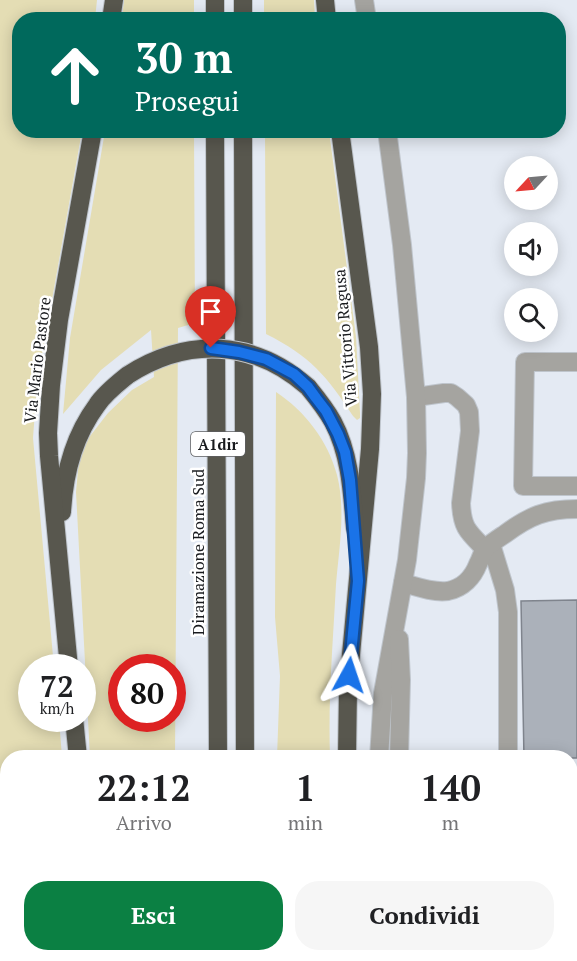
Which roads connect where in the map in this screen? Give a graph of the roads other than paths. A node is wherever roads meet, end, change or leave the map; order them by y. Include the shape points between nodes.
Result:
1 (92, 138) edge
2 (216, 138) edge
3 (243, 138) edge
4 (341, 138) edge
5 (389, 138) edge
6 (577, 362) edge
7 (416, 397) junction
8 (577, 486) edge
9 (577, 509) edge
10 (488, 546) junction
11 (60, 567) junction
12 (358, 581) junction
13 (403, 583) junction
14 (397, 618) junction
15 (68, 654) edge
16 (75, 732) edge
17 (77, 750) edge
18 (218, 750) edge
19 (245, 750) edge
20 (347, 750) edge
21 (379, 750) edge
22 (399, 750) edge
23 (508, 750) edge

1 - 11 highway, Via Mario Pastore via 51,385 49,456
2 - 18 highway, Diramazione Roma Sud / A1dir
3 - 19 highway, A1dir
4 - 12 highway, Via Vittorio Ragusa via 372,393
5 - 7 lane via 400,177
6 - 8 lane via 525,362 523,486
7 - 10 lane via 451,393 466,405 470,431 462,515 469,534
7 - 13 lane via 416,478
9 - 10 lane via 536,514
10 - 13 lane via 473,575 454,589 441,591
10 - 23 lane via 502,579 508,612
11 - 12 highway, bridge via 63,496 72,453 98,404 128,375 151,362 170,354 211,348 266,359 294,374 333,421 350,480
11 - 15 highway, Via Mario Pastore
12 - 20 highway, Via Vittorio Ragusa via 348,687
13 - 14 lane
14 - 21 lane via 383,693
14 - 22 lane
16 - 17 highway

